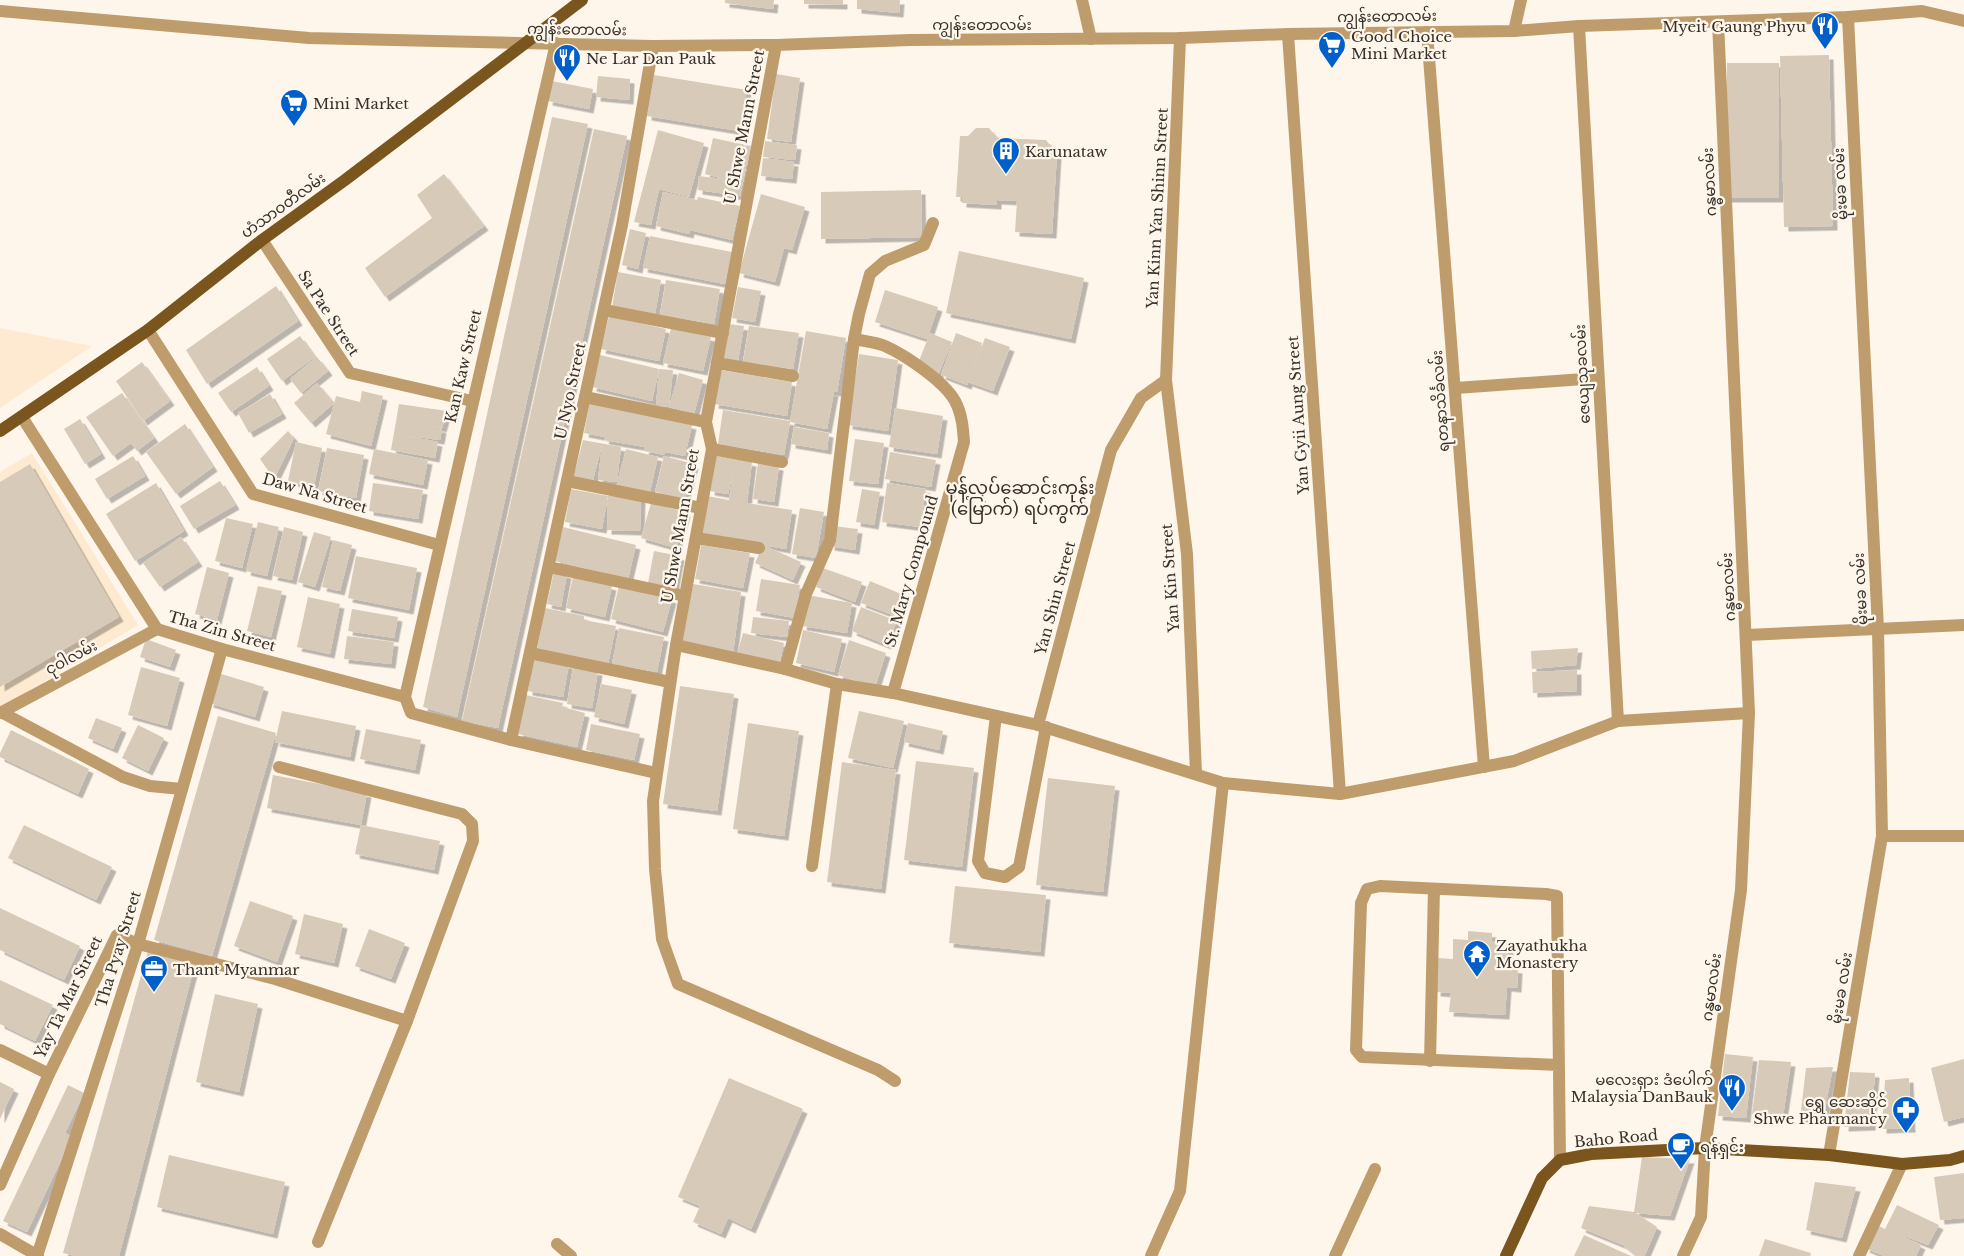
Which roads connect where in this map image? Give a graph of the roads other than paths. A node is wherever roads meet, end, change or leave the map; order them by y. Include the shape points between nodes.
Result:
1 (582, 0) edge
2 (1082, 0) edge
3 (1521, 0) edge
4 (0, 11) edge
5 (1848, 17) junction
6 (1964, 21) edge
7 (1718, 22) junction
8 (1579, 26) junction
9 (1514, 31) junction
10 (1427, 32) junction
11 (1288, 34) junction
12 (1180, 38) junction
13 (1091, 39) junction
14 (556, 43) junction
15 (525, 44) junction
16 (776, 45) junction
17 (653, 46) junction
18 (933, 223) dead end
19 (262, 240) junction
20 (604, 310) junction
21 (148, 330) junction
22 (723, 333) junction
23 (854, 338) junction
24 (718, 363) junction
25 (793, 376) dead end
26 (1598, 378) junction
27 (1166, 380) junction
28 (1456, 388) junction
29 (586, 397) junction
30 (472, 401) junction
31 (22, 417) junction
32 (706, 422) junction
33 (0, 431) edge
34 (712, 449) junction
35 (782, 462) dead end
36 (567, 481) junction
37 (701, 508) junction
38 (696, 538) junction
39 (439, 544) junction
40 (759, 548) dead end
41 (549, 567) junction
42 (686, 596) junction
43 (1964, 625) edge
44 (157, 629) junction
45 (1878, 629) junction
46 (1746, 635) junction
47 (676, 645) junction
48 (222, 649) junction
49 (530, 653) junction
50 (785, 669) junction
51 (670, 682) junction
52 (837, 684) junction
53 (893, 693) junction
54 (404, 697) junction
55 (1, 712) edge
56 (1749, 713) junction
57 (996, 716) junction
58 (1618, 721) junction
59 (1042, 726) junction
60 (511, 740) junction
61 (279, 767) dead end
62 (1484, 767) junction
63 (656, 773) junction
64 (1196, 774) junction
65 (1223, 783) junction
66 (182, 789) junction
67 (1340, 794) junction
68 (1882, 836) junction
69 (1964, 836) edge
70 (812, 866) dead end
71 (1434, 889) junction
72 (138, 944) junction
73 (408, 1021) junction
74 (0, 1050) edge
75 (1430, 1061) junction
76 (1559, 1065) junction
77 (49, 1074) junction
78 (896, 1081) dead end
79 (1705, 1148) junction
80 (1829, 1155) junction
81 (1964, 1156) edge
82 (1560, 1160) junction
83 (1902, 1164) junction
84 (1376, 1169) dead end
85 (0, 1185) edge
86 (0, 1234) edge
87 (318, 1242) dead end
88 (557, 1244) dead end
89 (38, 1256) edge
90 (571, 1256) edge
91 (1151, 1256) edge
92 (1335, 1256) edge
93 (1506, 1256) edge
94 (1683, 1256) edge
95 (1859, 1256) edge

1 - 15 main road, ဟံသာဝတီလမ်း
2 - 13 street
3 - 9 street
4 - 15 street, ကျွန်းတောလမ်း via 309,38
5 - 6 street, ကျွန်းတောလမ်း via 1922,12
5 - 7 street, ကျွန်းတောလမ်း
5 - 45 street, မိုးမခ လမ်း
7 - 8 street, ကျွန်းတောလမ်း
7 - 46 street, ဂန္ဓမာလမ်း
8 - 9 street, ကျွန်းတောလမ်း
8 - 26 street, ဇေယျသုခလမ်း
9 - 10 street, ကျွန်းတောလမ်း
10 - 11 street, ကျွန်းတောလမ်း
10 - 28 street, ရတနာသိင်္ခလမ်း
11 - 12 street, ကျွန်းတောလမ်း
11 - 67 street, Yan Gyii Aung Street
12 - 13 street, ကျွန်းတောလမ်း
12 - 27 street, Yan Kinn Yan Shinn Street
13 - 16 street, ကျွန်းတောလမ်း
14 - 15 street, ကျွန်းတောလမ်း
14 - 17 street, ကျွန်းတောလမ်း
14 - 30 street, Kan Kaw Street
15 - 19 main road, ဟံသာဝတီလမ်း
16 - 17 street, ကျွန်းတောလမ်း
16 - 22 street, U Shwe Mann Street
17 - 20 street, U Nyo Street
18 - 23 street via 924,245 885,261 870,274
19 - 21 main road, ဟံသာဝတီလမ်း
19 - 30 street, Sa Pae Street via 350,374
20 - 22 street
20 - 29 street, U Nyo Street
21 - 31 main road, ဟံသာဝတီလမ်း
21 - 39 street, Daw Na Street via 253,494
22 - 24 street, U Shwe Mann Street
23 - 50 street via 830,540 806,594
23 - 53 street, St. Mary Compound via 898,353 940,384 954,400 962,417 964,442
24 - 25 street
24 - 32 street, U Shwe Mann Street
26 - 28 street
26 - 58 street, ဇေယျသုခလမ်း
27 - 59 street, Yan Shin Street via 1141,398 1111,450
27 - 64 street, Yan Kin Street via 1187,554
28 - 62 street, ရတနာသိင်္ခလမ်း
29 - 32 street
29 - 36 street, U Nyo Street
30 - 39 street, Kan Kaw Street
31 - 33 main road, ဟံသာဝတီလမ်း
31 - 44 street, Tha Zin Street
32 - 34 street, U Shwe Mann Street
34 - 35 street
34 - 37 street, U Shwe Mann Street
36 - 37 street
36 - 41 street, U Nyo Street
37 - 38 street, U Shwe Mann Street
38 - 40 street
38 - 42 street, U Shwe Mann Street
39 - 54 street, Kan Kaw Street
41 - 42 street
41 - 49 street, U Nyo Street
42 - 47 street, U Shwe Mann Street
43 - 45 street
44 - 48 street, Tha Zin Street
44 - 55 street, ငုဝါလမ်း
45 - 46 street
45 - 68 street, မိုးမခ လမ်း
46 - 56 street, ဂန္ဓမာလမ်း
47 - 50 street
47 - 51 street, U Shwe Mann Street
48 - 54 street, Tha Zin Street
48 - 66 street, Tha Pyay Street
49 - 51 street
49 - 60 street, U Nyo Street
50 - 52 street
51 - 63 street, U Shwe Mann Street
52 - 53 street
52 - 70 street
53 - 57 street
54 - 60 street via 411,713
55 - 66 street via 123,777 150,786
56 - 58 street
56 - 79 street, ဂန္ဓမာလမ်း via 1741,890
57 - 59 street
57 - 59 street, Yan Shin Street via 978,861 985,873 1006,876 1019,867
58 - 62 street via 1514,761
59 - 64 street
60 - 63 street
61 - 73 street via 462,814 472,824 473,841
62 - 67 street
63 - 78 street, U Shwe Mann Street via 653,801 655,869 662,939 678,984 878,1070
64 - 65 street
65 - 67 street
65 - 91 street via 1180,1191
66 - 72 street, Tha Pyay Street
68 - 69 street
68 - 80 street, မိုးမခ လမ်း
71 - 75 street
71 - 75 street via 1380,886 1367,889 1361,903 1356,1050 1370,1058
71 - 76 street via 1557,896
72 - 73 street via 275,980
72 - 77 street, Yay Ta Mar Street via 117,934
72 - 89 street, Tha Pyay Street
73 - 87 street
74 - 77 street, Yay Ta Mar Street
75 - 76 street
76 - 82 street
77 - 85 street, Yay Ta Mar Street
79 - 80 main road, Baho Road
79 - 82 main road, Baho Road via 1591,1154
79 - 94 street, ဂန္ဓမာလမ်း via 1701,1217
80 - 83 main road, Baho Road
81 - 83 main road, Baho Road
82 - 93 main road, Baho Road via 1542,1178
83 - 95 street
84 - 92 street
86 - 89 street
88 - 90 street

